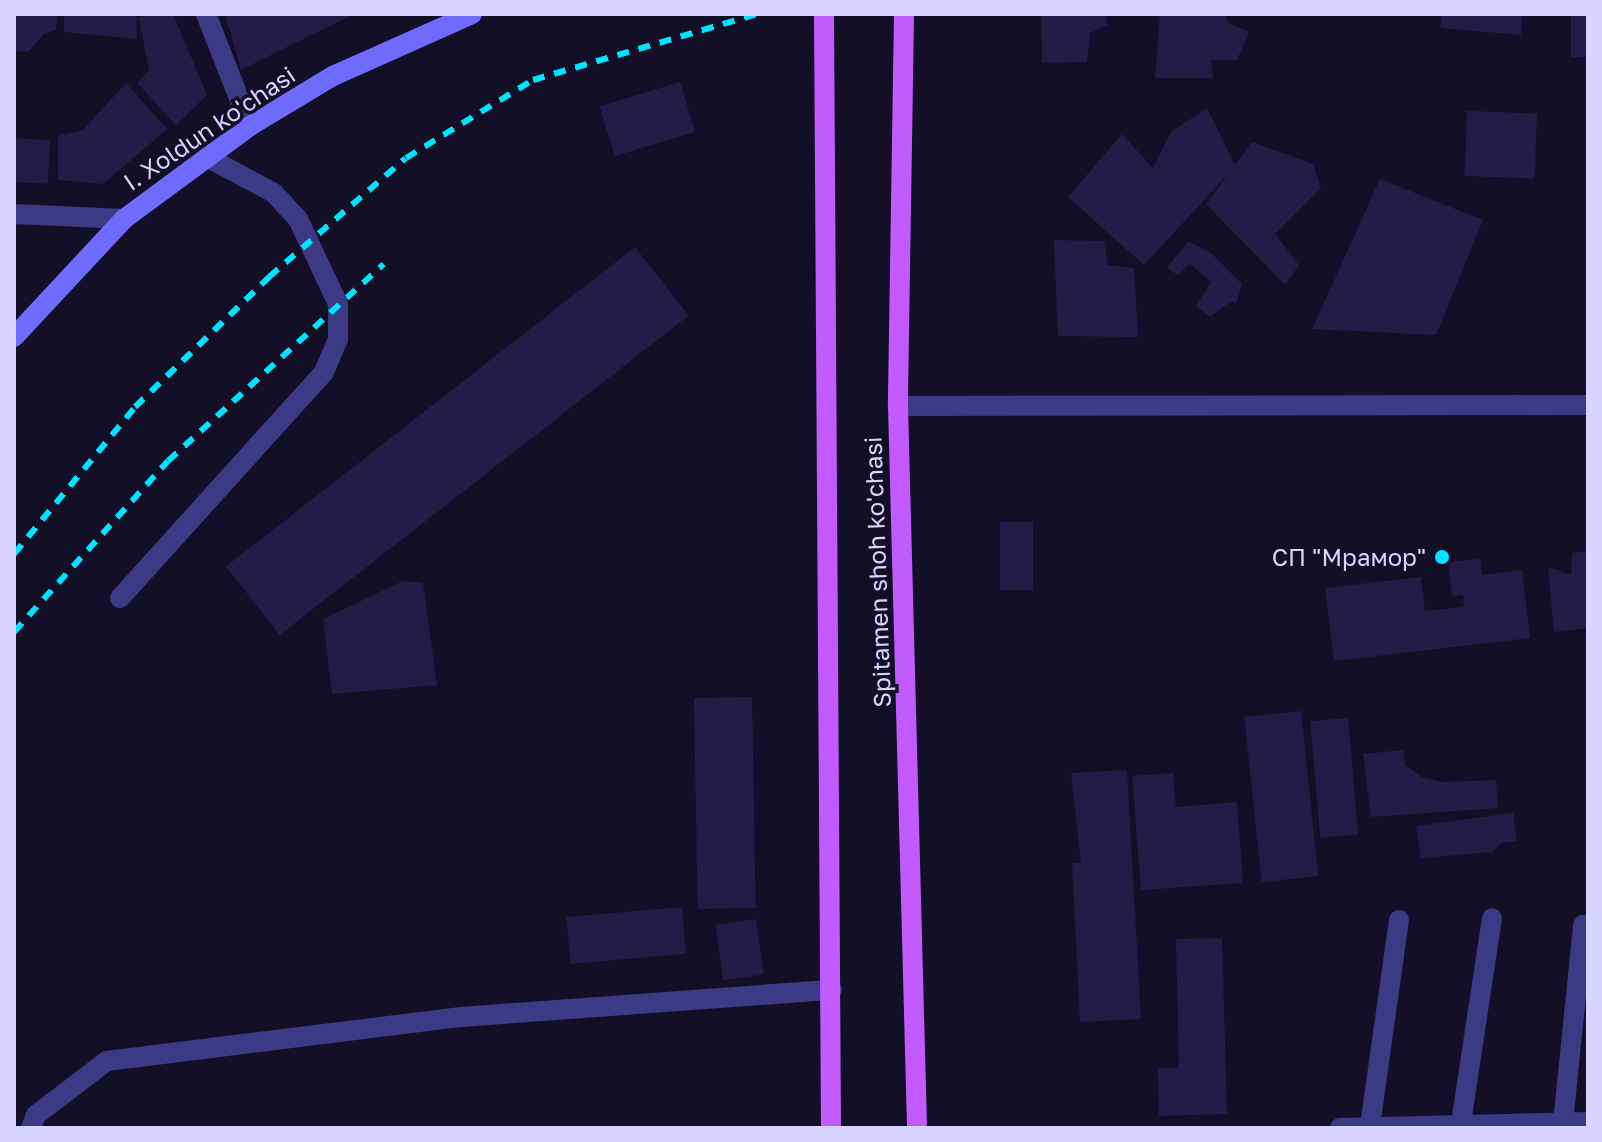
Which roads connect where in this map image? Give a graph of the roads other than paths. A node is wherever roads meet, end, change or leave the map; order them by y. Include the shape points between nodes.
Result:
1 (206, 14) edge
2 (472, 14) edge
3 (824, 14) edge
4 (904, 14) edge
5 (250, 126) junction
6 (207, 157) junction
7 (14, 214) edge
8 (124, 219) junction
9 (14, 337) edge
10 (1588, 405) edge
11 (898, 406) junction
12 (120, 598) dead end
13 (1492, 918) dead end
14 (1399, 920) dead end
15 (1583, 925) dead end
16 (832, 990) junction
17 (1588, 1122) edge
18 (1461, 1123) junction
19 (1563, 1123) junction
20 (1370, 1126) junction
21 (31, 1128) edge
22 (831, 1128) edge
23 (917, 1128) edge
24 (1340, 1128) edge

1 - 5 street
2 - 5 street, I. Xoldun ko'chasi via 333,76
3 - 16 main road, Spitamen shoh ko'chasi
4 - 11 main road, Spitamen shoh ko'chasi
5 - 6 street, I. Xoldun ko'chasi
6 - 8 street, I. Xoldun ko'chasi
6 - 12 street via 274,193 298,219 338,304 338,339 324,372
7 - 8 street
8 - 9 street, I. Xoldun ko'chasi
10 - 11 street
11 - 23 main road, Spitamen shoh ko'chasi
13 - 18 street
14 - 20 street
15 - 19 street
16 - 21 street via 461,1017 107,1061 36,1115
16 - 22 main road, Spitamen shoh ko'chasi
17 - 19 street
18 - 19 street
18 - 20 street
20 - 24 street

